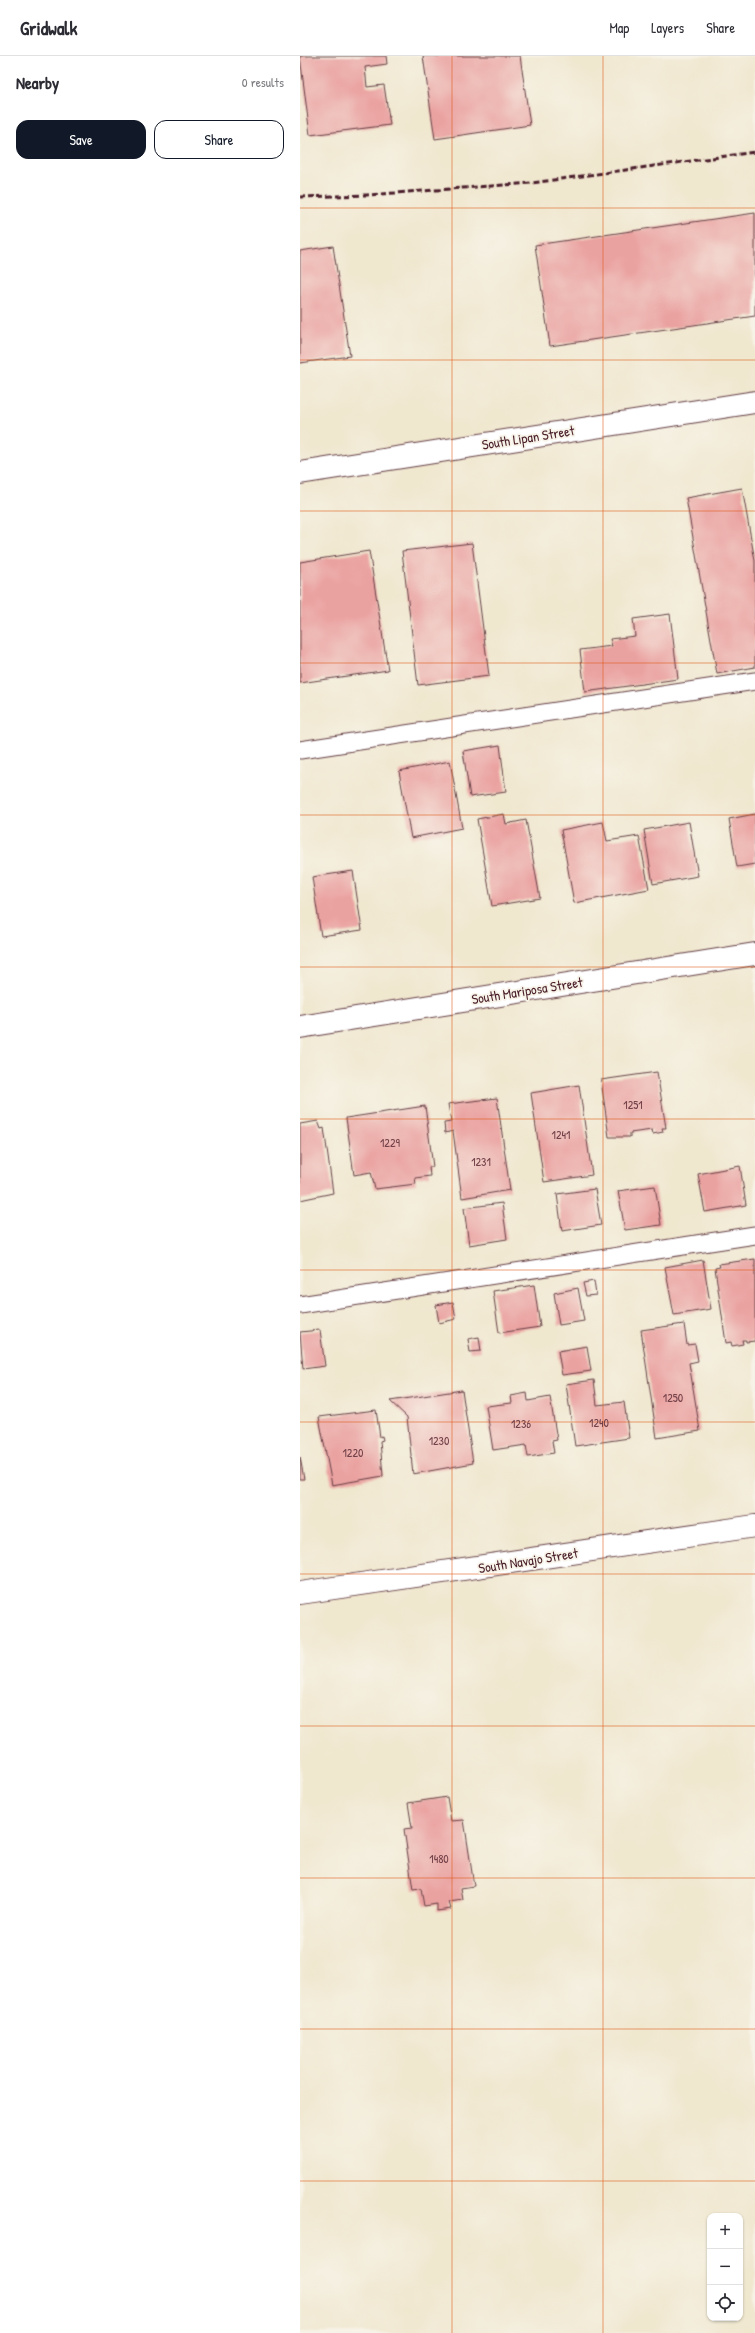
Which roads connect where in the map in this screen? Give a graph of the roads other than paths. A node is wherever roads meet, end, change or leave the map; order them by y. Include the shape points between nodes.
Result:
1 (755, 402) edge
2 (300, 473) edge
3 (755, 681) edge
4 (300, 750) edge
5 (755, 954) edge
6 (300, 1027) edge
7 (755, 1235) edge
8 (300, 1305) edge
9 (755, 1526) edge
10 (300, 1593) edge

1 - 2 street, South Lipan Street
3 - 4 lane
5 - 6 street, South Mariposa Street
7 - 8 lane
9 - 10 street, South Navajo Street

